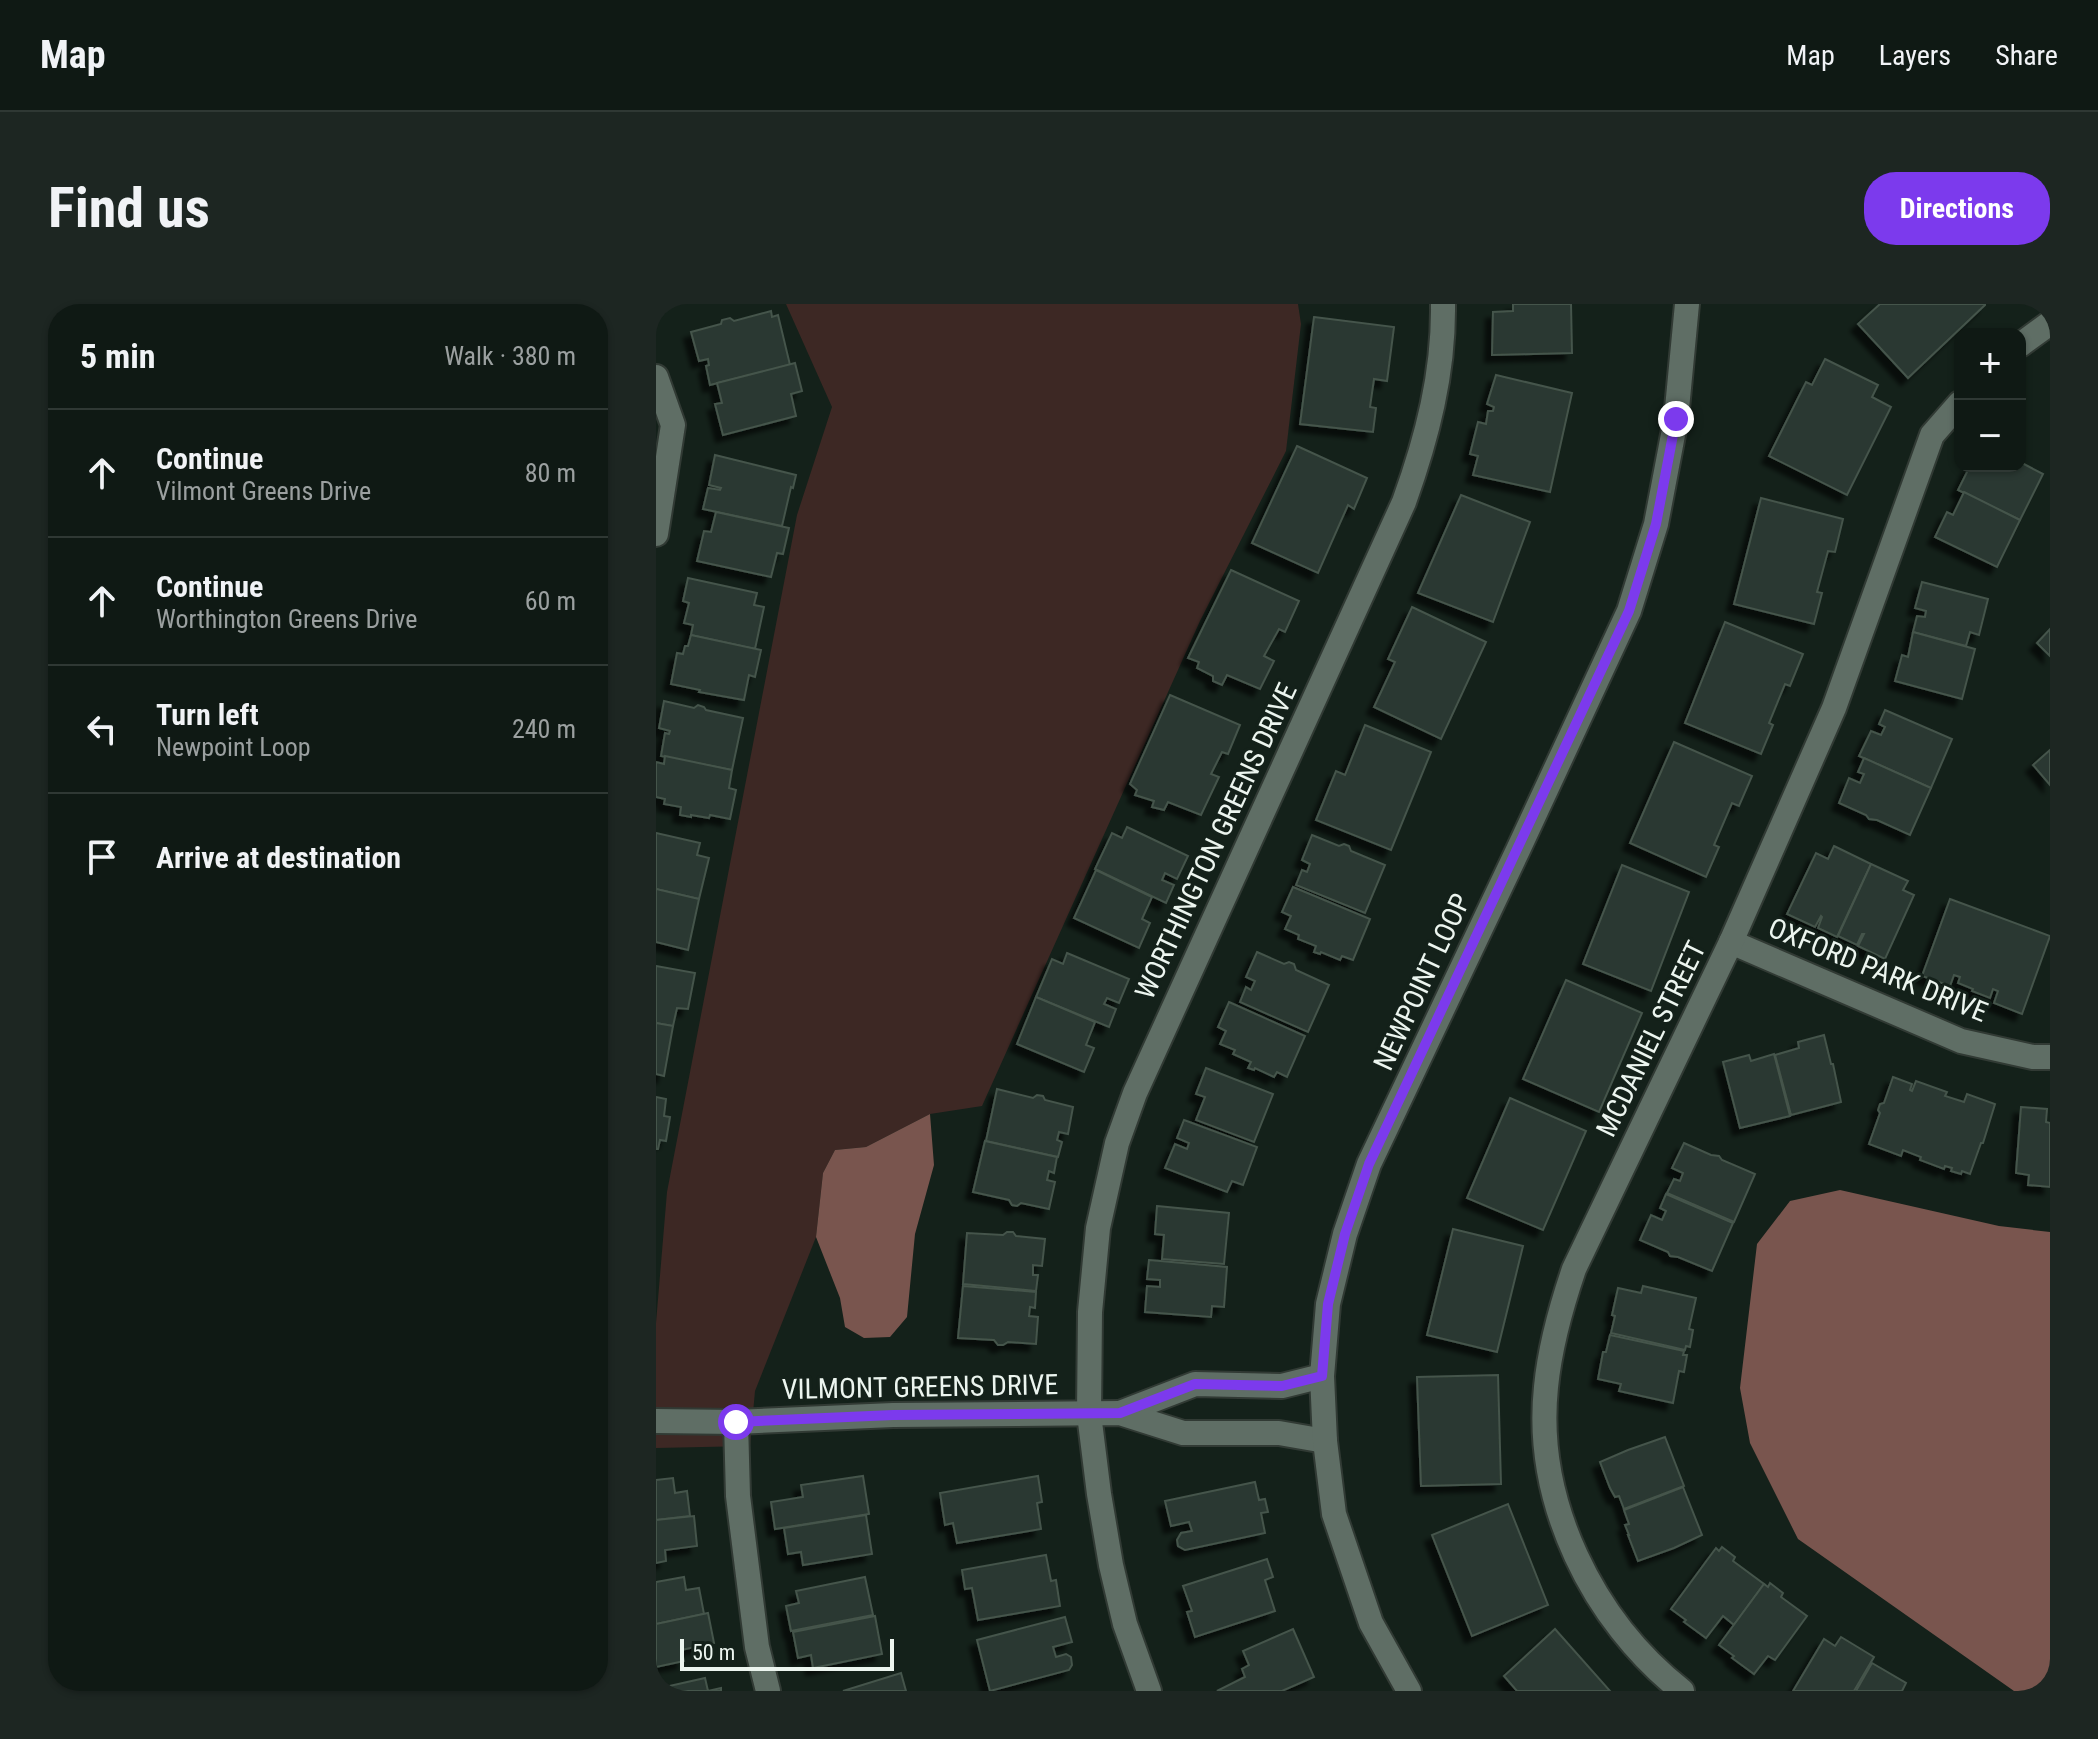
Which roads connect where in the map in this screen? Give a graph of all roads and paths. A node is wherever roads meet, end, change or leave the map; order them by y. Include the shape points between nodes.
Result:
1 (1443, 304) edge
2 (1687, 304) edge
3 (2050, 323) edge
4 (2026, 341) edge
5 (656, 377) edge
6 (1954, 410) edge
7 (656, 534) edge
8 (1731, 942) junction
9 (2050, 1057) edge
10 (1322, 1376) junction
11 (1120, 1413) junction
12 (1089, 1414) junction
13 (656, 1421) edge
14 (736, 1422) junction
15 (1325, 1441) junction
16 (768, 1691) edge
17 (1149, 1691) edge
18 (1409, 1691) edge
19 (1682, 1691) edge

1 - 12 street, WORTHINGTON GREENS DRIVE via 1433,409 1404,502 1141,1078 1117,1143 1093,1269
2 - 10 street, NEWPOINT LOOP via 1676,419 1656,524 1629,611 1369,1164 1328,1304
3 - 4 street
5 - 7 street via 673,425
6 - 8 street, MCDANIEL STREET via 1932,435 1834,708
8 - 9 street, OXFORD PARK DRIVE via 1961,1041
8 - 19 street, MCDANIEL STREET via 1574,1269 1545,1389 1549,1473 1577,1558 1618,1627
10 - 11 street via 1282,1386 1195,1384
10 - 15 street, NEWPOINT LOOP
11 - 12 street
11 - 15 street via 1183,1433 1279,1433
12 - 14 street, VILMONT GREENS DRIVE
12 - 17 street, WORTHINGTON GREENS DRIVE via 1111,1565
13 - 14 street, VILMONT GREENS DRIVE
14 - 16 street via 739,1511
15 - 18 street, NEWPOINT LOOP via 1334,1514 1371,1623

